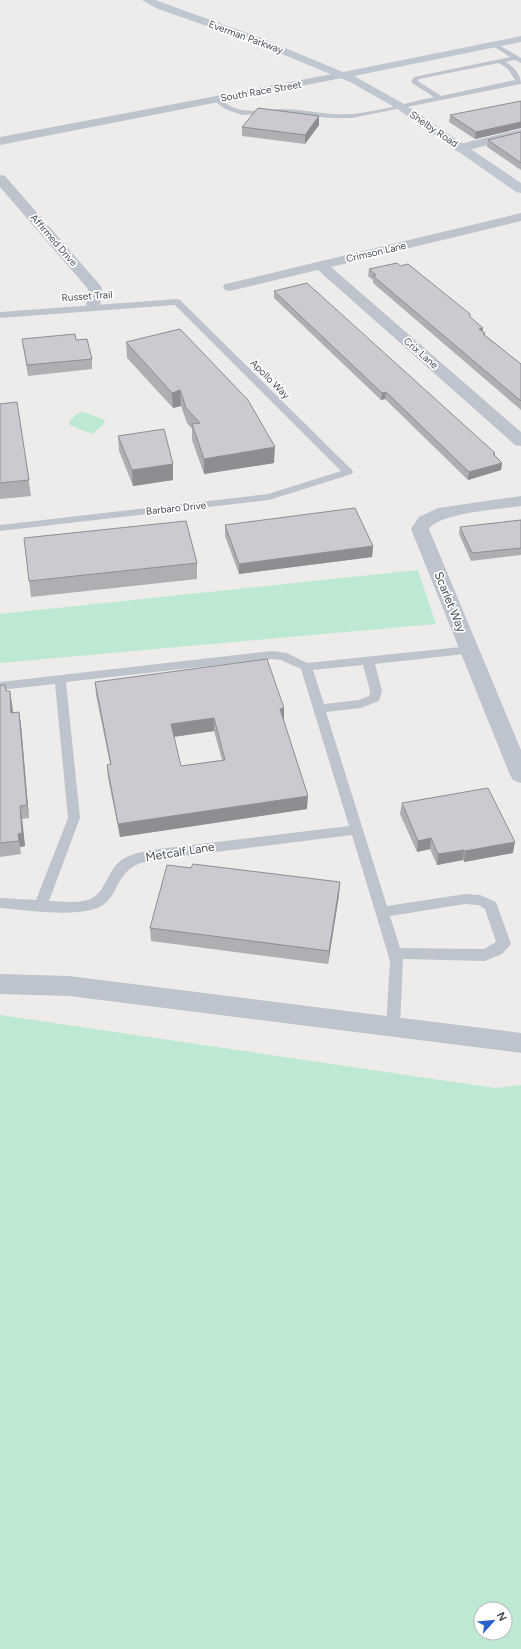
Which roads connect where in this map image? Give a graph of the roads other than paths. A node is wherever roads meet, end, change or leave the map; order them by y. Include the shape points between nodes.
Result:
1 (147, 0) edge
2 (521, 39) edge
3 (495, 45) junction
4 (519, 59) edge
5 (500, 62) junction
6 (344, 75) junction
7 (520, 81) edge
8 (440, 98) junction
9 (215, 99) junction
10 (400, 106) junction
11 (521, 133) edge
12 (0, 141) edge
13 (460, 148) junction
14 (0, 179) edge
15 (521, 189) edge
16 (521, 217) edge
17 (320, 265) junction
18 (230, 287) dead end
19 (176, 302) joint
20 (94, 306) junction
21 (0, 315) edge
22 (521, 441) edge
23 (348, 472) joint
24 (521, 501) edge
25 (0, 528) edge
26 (470, 650) junction
27 (368, 661) junction
28 (306, 667) junction
29 (60, 679) junction
30 (0, 686) edge
31 (319, 709) junction
32 (521, 775) edge
33 (356, 830) junction
34 (0, 903) edge
35 (41, 905) junction
36 (382, 912) junction
37 (394, 954) junction
38 (0, 984) edge
39 (393, 1027) junction
40 (521, 1043) edge

1 - 6 main road, Everman Parkway
2 - 3 main road, South Race Street
3 - 4 lane
3 - 6 main road, South Race Street
4 - 5 lane
5 - 7 lane via 511,68
5 - 8 lane via 416,78 414,82
6 - 9 street, South Race Street
6 - 10 main road, Shelby Road
7 - 8 lane
8 - 10 lane
9 - 10 lane via 227,108 242,113 282,111 352,116
9 - 12 street, South Race Street
10 - 13 main road, Shelby Road
11 - 13 street
13 - 15 main road, Shelby Road
14 - 20 street, Affirmed Drive via 95,288
16 - 17 street, Crimson Lane
17 - 18 street, Crimson Lane
17 - 22 street, Crix Lane
19 - 20 lane, Russet Trail
19 - 23 lane, Apollo Way
20 - 21 lane, Russet Trail
23 - 25 lane, Barbaro Drive via 268,497
24 - 26 street, Scarlet Way via 444,512 425,522 420,529
26 - 27 lane
26 - 32 street, Scarlet Way
27 - 28 lane
27 - 31 lane via 376,691 375,698 361,704
28 - 29 lane via 283,656 272,655
28 - 31 lane
29 - 30 lane
29 - 35 lane via 74,818
31 - 33 lane
33 - 35 lane, Metcalf Lane via 159,854 134,860 123,867 108,892 95,903 79,907
33 - 36 lane
34 - 35 lane, Metcalf Lane
36 - 37 lane
36 - 37 lane via 465,899 480,900 491,906 504,944 485,955
37 - 39 lane via 397,961
38 - 39 street via 68,986
39 - 40 street

